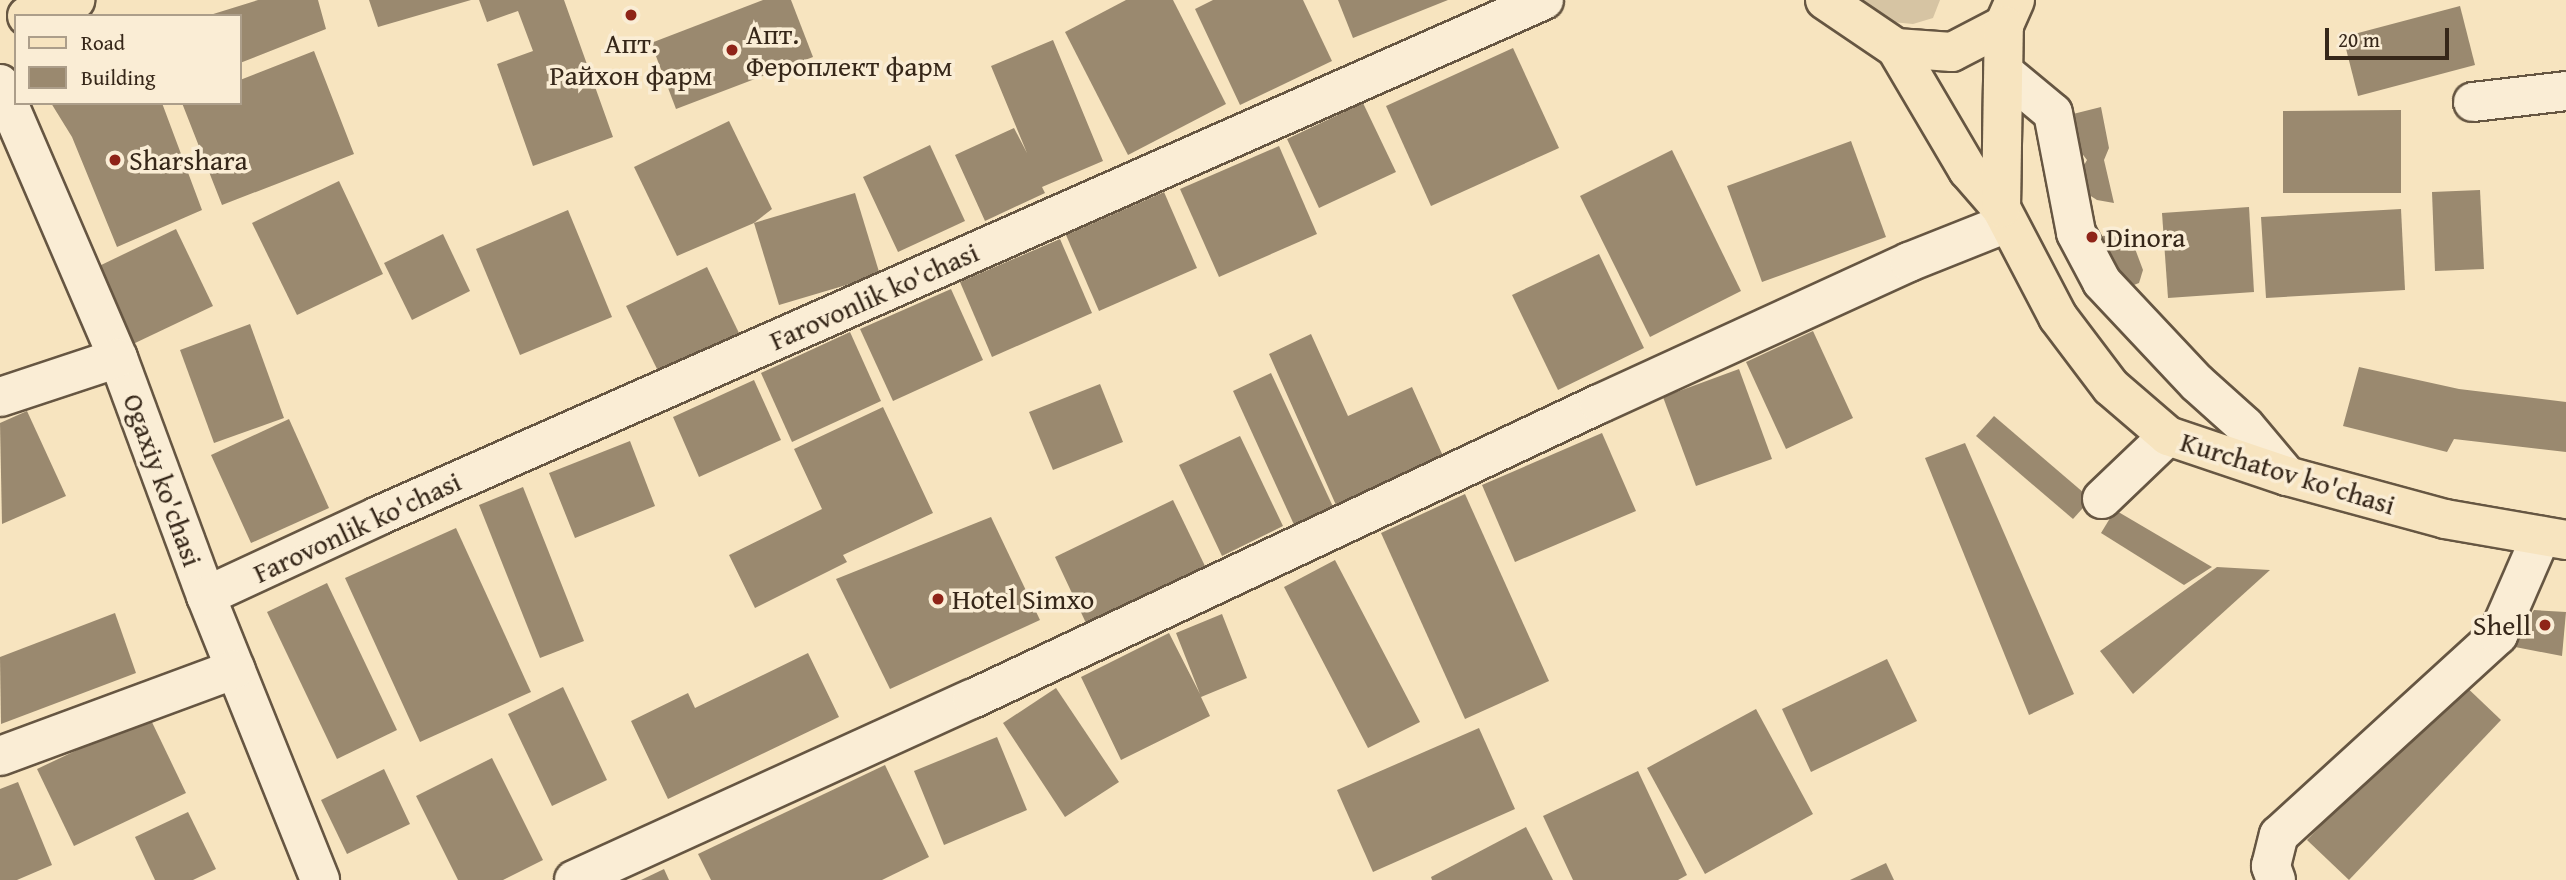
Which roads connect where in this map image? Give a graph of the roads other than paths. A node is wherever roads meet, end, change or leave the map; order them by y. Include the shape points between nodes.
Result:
1 (75, 0) edge
2 (1544, 0) edge
3 (1825, 0) edge
4 (2010, 12) edge
5 (33, 14) edge
6 (1896, 48) junction
7 (2006, 73) junction
8 (0, 83) edge
9 (2566, 91) edge
10 (2473, 102) dead end
11 (2004, 216) junction
12 (118, 358) junction
13 (0, 397) edge
14 (2168, 436) junction
15 (2287, 477) junction
16 (2102, 499) dead end
17 (2554, 538) edge
18 (206, 596) junction
19 (235, 669) junction
20 (0, 756) edge
21 (320, 880) edge
22 (574, 880) edge
23 (2276, 880) edge

1 - 5 main road
2 - 18 street, Farovonlik ko'chasi
3 - 6 main road
4 - 6 main road via 1952,52
4 - 7 main road
6 - 11 main road, Kurchatov ko'chasi via 1968,170
7 - 11 main road
7 - 15 street via 2053,113 2076,233 2102,282 2197,383 2245,426
8 - 12 street, Ogaxiy ko'chasi
9 - 10 street
11 - 14 main road, Kurchatov ko'chasi via 2057,317 2111,387
11 - 22 street
12 - 13 street
12 - 18 street, Ogaxiy ko'chasi
14 - 15 main road, Kurchatov ko'chasi
14 - 16 street
15 - 17 main road, Kurchatov ko'chasi via 2445,519
17 - 23 street via 2498,635 2279,835 2271,866
18 - 19 street, Ogaxiy ko'chasi
19 - 20 street
19 - 21 street, Ogaxiy ko'chasi

